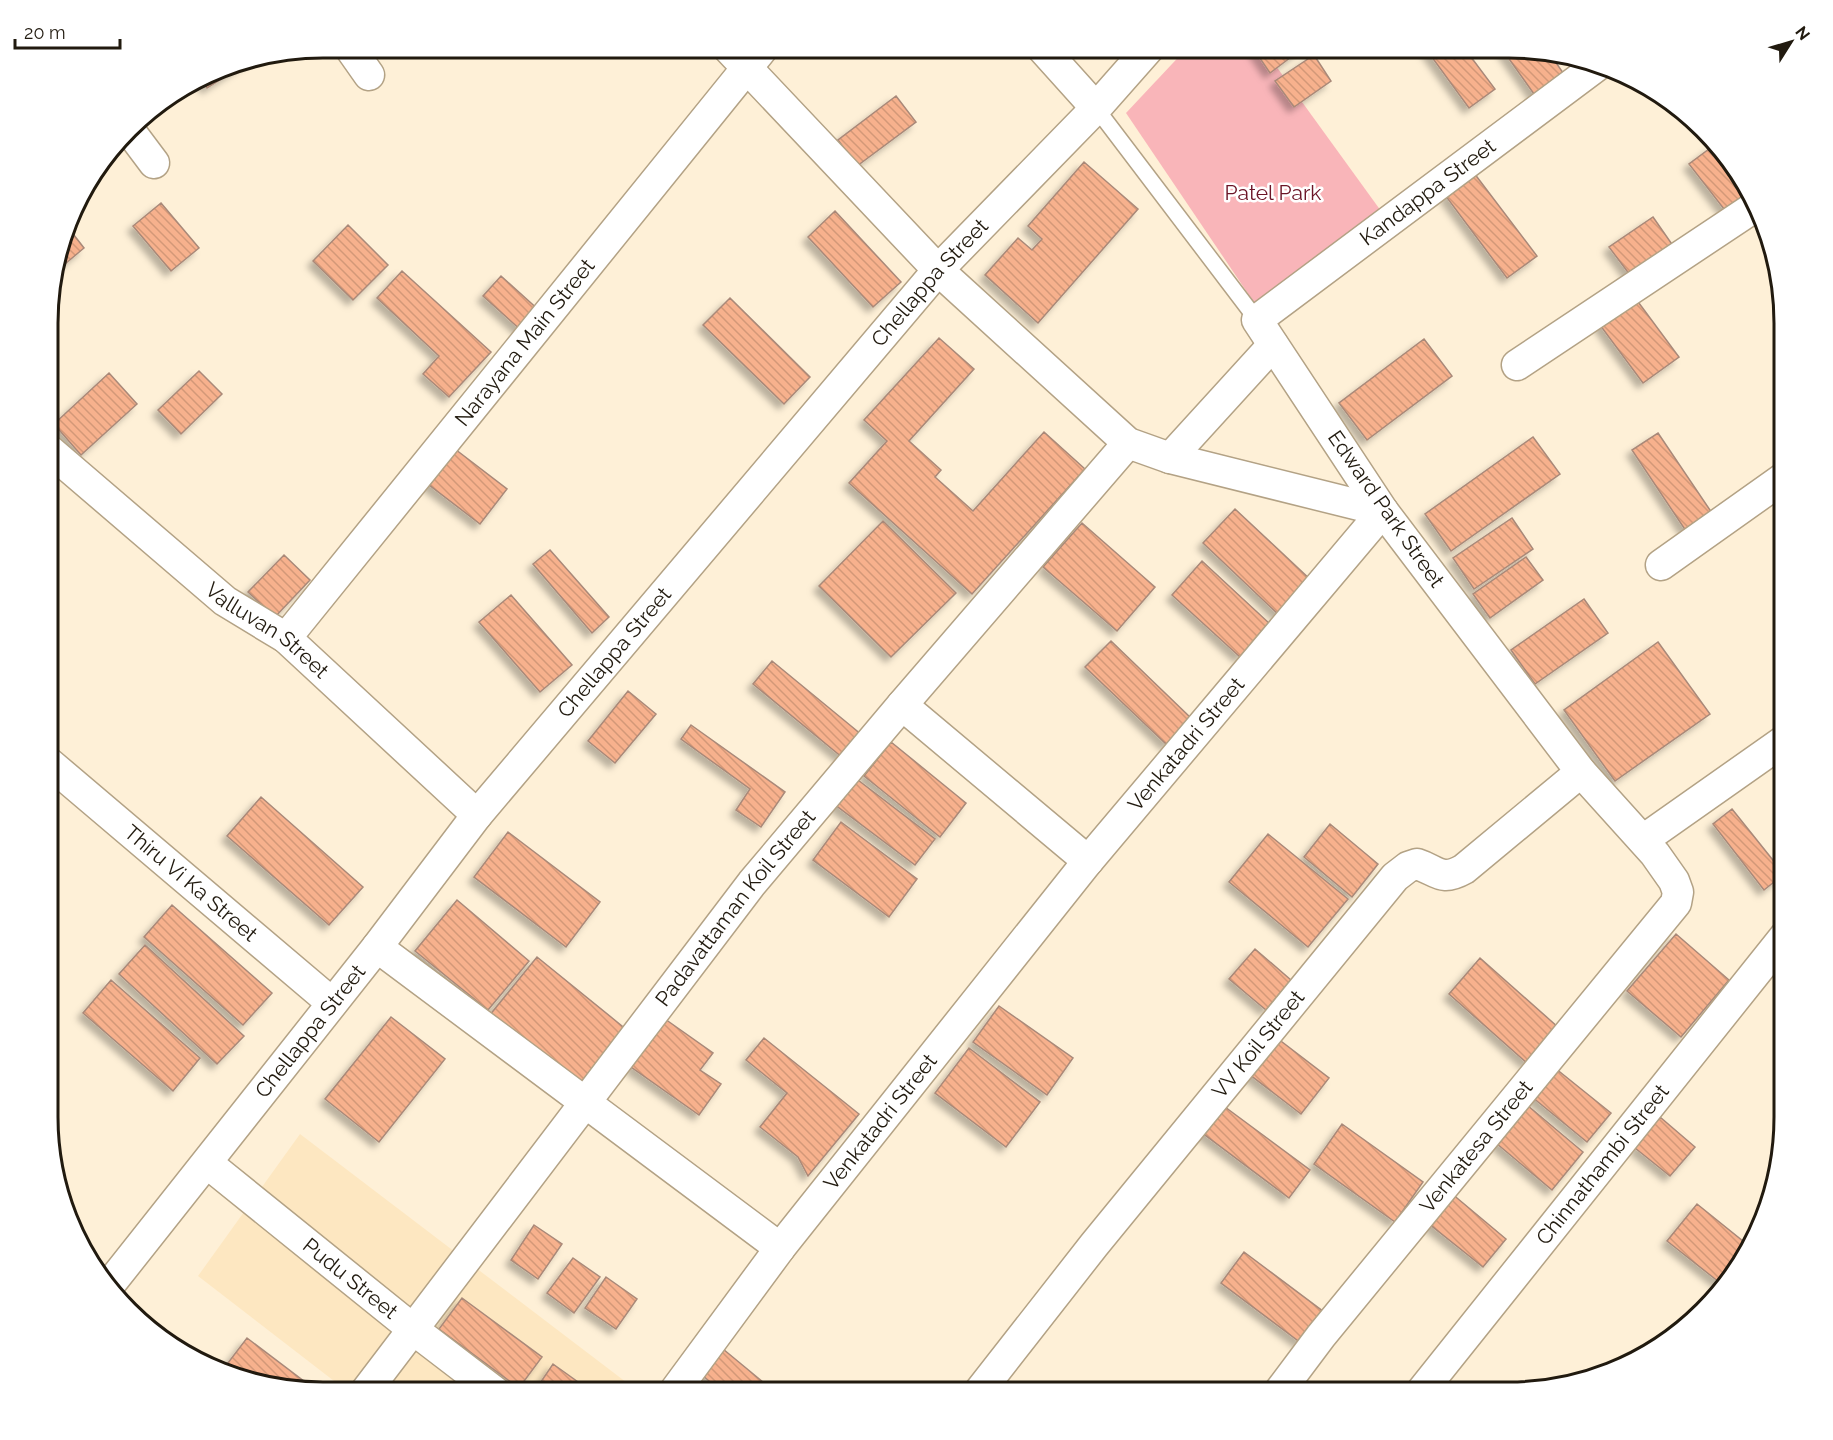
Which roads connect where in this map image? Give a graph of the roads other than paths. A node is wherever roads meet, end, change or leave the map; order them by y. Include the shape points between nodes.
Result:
1 (358, 58) edge
2 (744, 58) edge
3 (749, 58) edge
4 (1051, 58) edge
5 (1140, 58) edge
6 (1589, 71) edge
7 (369, 75) dead end
8 (1096, 108) junction
9 (135, 137) edge
10 (154, 164) dead end
11 (1749, 211) edge
12 (938, 270) junction
13 (1257, 320) junction
14 (1273, 345) junction
15 (1517, 365) dead end
16 (1128, 444) junction
17 (58, 458) edge
18 (1170, 458) junction
19 (1774, 485) edge
20 (1383, 511) junction
21 (1661, 565) dead end
22 (286, 638) junction
23 (902, 705) junction
24 (1774, 748) edge
25 (58, 771) edge
26 (1581, 772) junction
27 (477, 815) junction
28 (1643, 840) junction
29 (1088, 861) junction
30 (1676, 903) joint
31 (377, 946) junction
32 (1774, 950) edge
33 (332, 1003) junction
34 (586, 1103) junction
35 (207, 1163) junction
36 (780, 1248) junction
37 (114, 1279) edge
38 (414, 1330) junction
39 (373, 1382) edge
40 (482, 1382) edge
41 (681, 1382) edge
42 (987, 1382) edge
43 (1286, 1382) edge
44 (1429, 1382) edge

1 - 7 street
2 - 22 street, Narayana Main Street
3 - 12 street
4 - 8 street
5 - 8 street, Chellappa Street
6 - 13 street, Kandappa Street
8 - 12 street, Chellappa Street
8 - 13 lane, Edward Park Street
9 - 10 street
11 - 15 street
12 - 16 street
12 - 27 street, Chellappa Street
13 - 14 street, Edward Park Street
14 - 18 street
14 - 20 street, Edward Park Street
16 - 18 street
16 - 23 street, Padavattaman Koil Street
17 - 22 street, Valluvan Street via 225,601
18 - 20 street
19 - 21 street
20 - 26 street, Edward Park Street
20 - 29 street, Venkatadri Street
22 - 27 street, Valluvan Street
23 - 29 street
23 - 34 street, Padavattaman Koil Street via 752,883
24 - 28 street
25 - 33 street, Thiru Vi Ka Street
26 - 28 street, Edward Park Street
26 - 42 street, VV Koil Street via 1458,873 1440,876 1417,864 1395,877
27 - 31 street, Chellappa Street
28 - 30 street, Edward Park Street via 1674,881
29 - 36 street, Venkatadri Street
30 - 43 street, Venkatesa Street
31 - 33 street, Chellappa Street
31 - 34 street
32 - 44 street, Chinnathambi Street
33 - 35 street, Chellappa Street
34 - 36 street
34 - 38 street, Padavattaman Koil Street
35 - 37 street, Chellappa Street
35 - 38 street, Pudu Street
36 - 41 street, Venkatadri Street
38 - 39 street, Padavattaman Koil Street
38 - 40 street, Pudu Street

